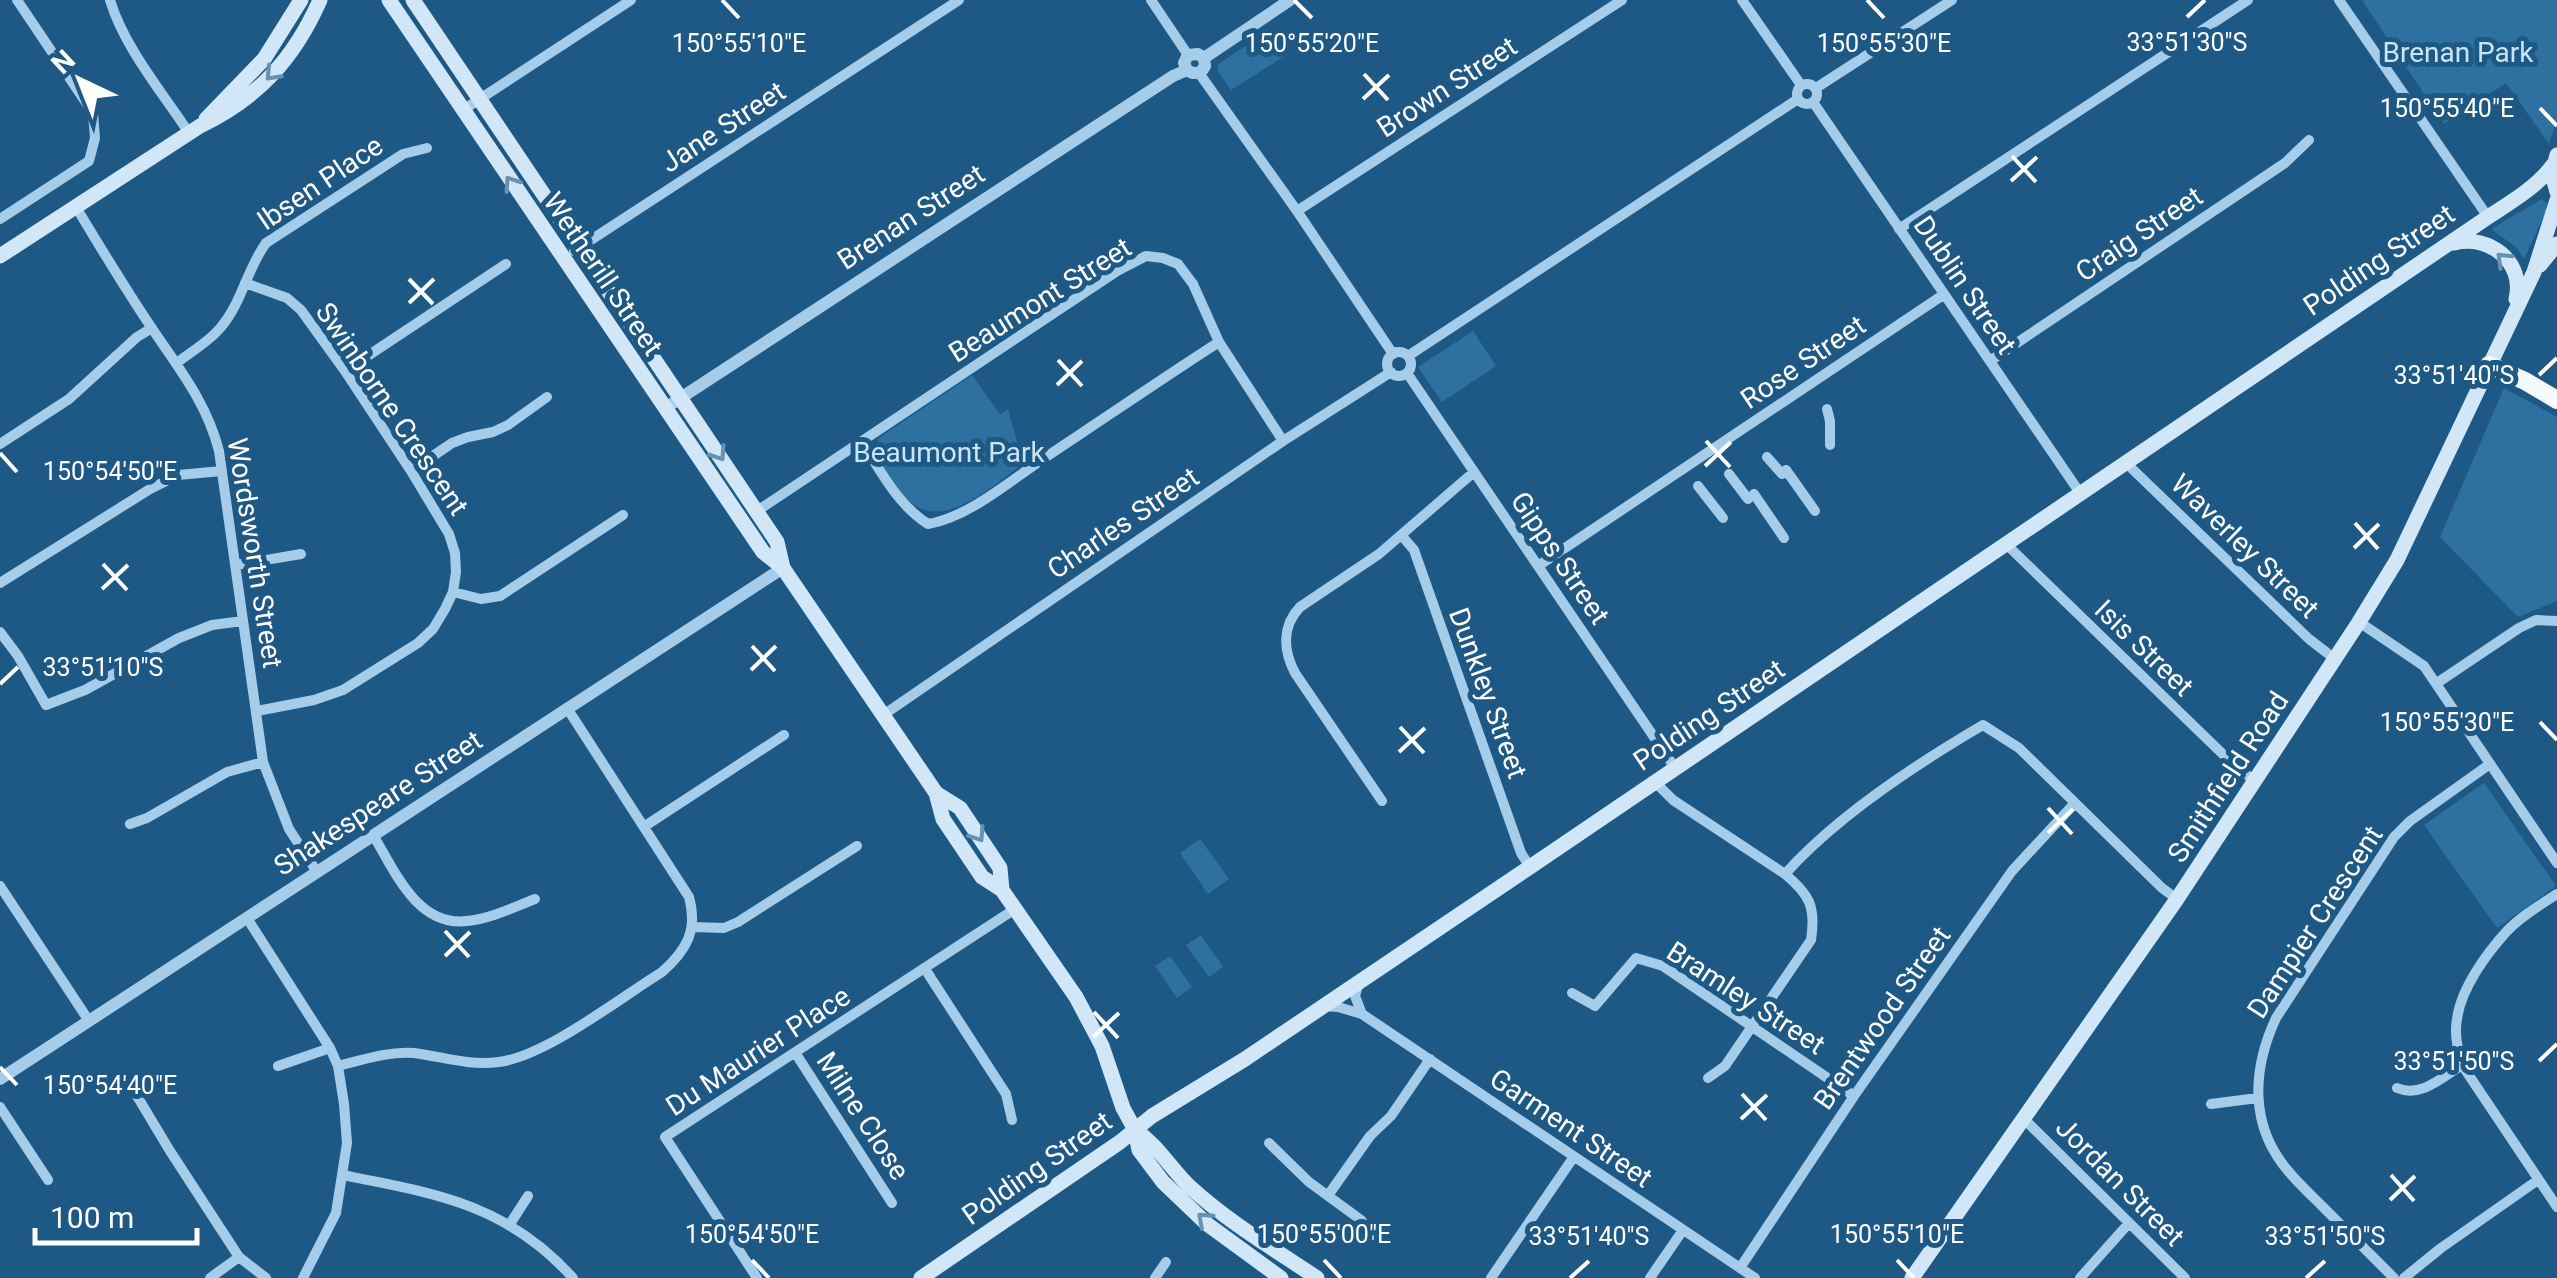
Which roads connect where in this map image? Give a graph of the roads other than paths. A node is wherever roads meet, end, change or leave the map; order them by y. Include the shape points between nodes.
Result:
1 (17, 0) edge
2 (302, 0) edge
3 (320, 0) edge
4 (390, 0) edge
5 (413, 0) edge
6 (631, 0) edge
7 (959, 0) edge
8 (1151, 0) edge
9 (1290, 0) edge
10 (1622, 0) edge
11 (1742, 0) edge
12 (1952, 0) edge
13 (2248, 0) edge
14 (2339, 0) edge
15 (112, 1) edge
16 (1188, 55) junction
17 (1204, 58) junction
18 (1193, 72) junction
19 (1802, 85) junction
20 (1816, 88) junction
21 (479, 99) junction
22 (1798, 100) junction
23 (1813, 102) junction
24 (463, 110) junction
25 (194, 129) junction
26 (2309, 140) dead end
27 (427, 148) dead end
28 (2555, 160) edge
29 (2524, 192) junction
30 (2557, 192) edge
31 (2557, 200) edge
32 (76, 207) junction
33 (1297, 211) junction
34 (2488, 217) junction
35 (0, 219) edge
36 (1899, 228) junction
37 (2557, 244) edge
38 (2445, 245) junction
39 (578, 248) junction
40 (0, 256) edge
41 (562, 258) junction
42 (506, 264) dead end
43 (2534, 272) junction
44 (245, 283) junction
45 (1943, 295) junction
46 (2512, 317) junction
47 (152, 328) junction
48 (1218, 342) junction
49 (1393, 354) junction
50 (1408, 356) junction
51 (1990, 361) junction
52 (178, 362) junction
53 (2489, 364) junction
54 (345, 371) junction
55 (1391, 372) junction
56 (1407, 373) junction
57 (547, 396) dead end
58 (680, 398) junction
59 (2557, 400) edge
60 (664, 409) junction
61 (1827, 409) dead end
62 (1282, 441) junction
63 (862, 442) junction
64 (0, 444) edge
65 (1830, 446) dead end
66 (1767, 457) dead end
67 (2126, 463) junction
68 (222, 471) junction
69 (411, 471) junction
70 (1474, 472) junction
71 (1729, 474) dead end
72 (1698, 486) dead end
73 (2080, 494) junction
74 (757, 511) junction
75 (1815, 511) dead end
76 (623, 516) dead end
77 (1723, 518) dead end
78 (1402, 536) junction
79 (1784, 538) dead end
80 (2006, 544) junction
81 (301, 554) dead end
82 (236, 566) junction
83 (1538, 566) junction
84 (783, 568) junction
85 (0, 583) edge
86 (453, 592) junction
87 (2557, 621) edge
88 (244, 622) junction
89 (2359, 622) junction
90 (0, 632) edge
91 (2334, 658) junction
92 (2436, 683) junction
93 (568, 708) junction
94 (257, 711) junction
95 (883, 714) junction
96 (784, 735) dead end
97 (263, 762) junction
98 (2490, 764) junction
99 (1675, 768) junction
100 (2255, 780) junction
101 (1655, 782) junction
102 (1382, 801) dead end
103 (2074, 804) junction
104 (130, 824) dead end
105 (644, 826) junction
106 (373, 835) junction
107 (856, 846) dead end
108 (2557, 863) edge
109 (1530, 867) junction
110 (316, 872) junction
111 (1785, 874) junction
112 (0, 886) edge
113 (2557, 894) edge
114 (536, 899) dead end
115 (2177, 899) junction
116 (1016, 909) junction
117 (247, 918) junction
118 (692, 928) junction
119 (925, 970) junction
120 (1360, 981) junction
121 (1572, 993) dead end
122 (1323, 1006) junction
123 (1362, 1014) junction
124 (89, 1021) junction
125 (1752, 1027) junction
126 (330, 1048) junction
127 (796, 1054) junction
128 (1430, 1059) junction
129 (2462, 1065) junction
130 (278, 1066) dead end
131 (338, 1066) junction
132 (1708, 1078) dead end
133 (0, 1079) edge
134 (2397, 1088) dead end
135 (137, 1096) dead end
136 (1854, 1096) junction
137 (2258, 1098) junction
138 (2211, 1104) dead end
139 (0, 1106) edge
140 (2023, 1118) junction
141 (1012, 1120) dead end
142 (1135, 1130) junction
143 (1269, 1144) dead end
144 (1573, 1158) junction
145 (342, 1175) junction
146 (48, 1180) dead end
147 (2538, 1180) junction
148 (1329, 1194) junction
149 (528, 1196) dead end
150 (892, 1203) dead end
151 (2557, 1207) edge
152 (2129, 1223) junction
153 (510, 1224) junction
154 (1683, 1230) junction
155 (1372, 1235) dead end
156 (239, 1257) junction
157 (1166, 1262) dead end
158 (1740, 1268) junction
159 (210, 1278) edge
160 (266, 1278) edge
161 (303, 1278) edge
162 (573, 1278) edge
163 (758, 1278) edge
164 (922, 1278) edge
165 (1155, 1278) edge
166 (1281, 1278) edge
167 (1317, 1278) edge
168 (1491, 1278) edge
169 (1650, 1278) edge
170 (1755, 1278) edge
171 (1912, 1278) edge
172 (2080, 1278) edge
173 (2185, 1278) edge
174 (2394, 1278) edge
175 (2404, 1278) edge

1 - 35 street via 93,112 96,138 89,161
2 - 25 main road via 264,59
3 -> 25 main road via 277,70 230,111
4 - 24 main road, Wetherill Street
5 - 21 main road, Wetherill Street
6 - 21 street
7 - 39 street, Jane Street
8 - 16 street
9 - 17 street
10 - 33 street, Brown Street
11 - 19 street
12 - 20 street
13 - 36 street
14 - 34 street
15 - 25 street via 126,37
16 - 17 street
16 - 18 street via 1184,62
17 - 18 street via 1205,66
18 - 33 street
18 - 58 street, Brenan Street via 1156,87
19 - 20 street
19 - 22 street
20 - 23 street
21 - 24 street
21 - 39 main road, Wetherill Street
22 - 23 street
22 - 50 street
23 - 36 street, Dublin Street
41 -> 24 main road, Wetherill Street
25 - 32 main road
26 - 51 street, Craig Street via 2285,163
27 - 44 street, Ibsen Place via 403,154 266,243
28 - 29 main road, Polding Street
28 - 30 main road
29 - 30 main road
29 - 34 main road, Polding Street
31 - 43 main road, Smithfield Road
32 - 40 main road
32 - 47 street, Wordsworth Street
33 - 49 street
34 - 38 main road, Polding Street
36 - 45 street, Dublin Street
37 - 43 main road, Smithfield Road
46 -> 38 main road via 2519,282 2506,259 2477,242
38 - 67 main road, Polding Street
39 - 41 street, Jane Street
39 - 58 main road, Wetherill Street
41 - 60 main road, Wetherill Street
42 - 54 street
43 - 46 main road, Smithfield Road
44 - 52 street, Ibsen Place via 219,331
44 - 54 street, Swinborne Crescent via 301,310
45 - 51 street, Dublin Street
45 - 83 street, Rose Street
46 - 53 main road, Smithfield Road
47 - 52 street, Wordsworth Street
47 - 64 street via 69,400
48 - 62 street, Beaumont Street
48 - 63 street via 942,522 928,524 912,514
48 - 63 street, Beaumont Street via 1186,273 1171,260 1146,256
49 - 50 street
49 - 55 street
50 - 56 street
51 - 73 street, Dublin Street
52 - 68 street, Wordsworth Street via 214,429
53 - 59 highway
53 - 89 main road, Smithfield Road via 2396,560
54 - 69 street, Swinborne Crescent
55 - 56 street
55 - 62 street, Charles Street
56 - 70 street, Gipps Street
57 - 69 street via 508,425 452,443
58 - 60 street, Brenan Street
58 -> 74 main road, Wetherill Street
60 - 84 main road, Wetherill Street via 762,552
61 - 65 street
62 - 95 street, Charles Street
63 - 74 street, Beaumont Street
66 - 75 street
67 - 73 main road, Polding Street
67 - 91 street, Waverley Street
68 - 82 street, Wordsworth Street
68 - 85 street via 178,475 150,488
69 - 86 street, Swinborne Crescent via 449,534
70 - 78 street
70 - 83 street, Gipps Street
71 - 79 street
72 - 77 street
73 - 80 main road, Polding Street
74 - 84 main road, Wetherill Street via 778,542
76 - 86 street via 500,596
78 - 102 street via 1300,607 1286,641 1295,673
78 - 109 street, Dunkley Street via 1414,550
80 - 99 main road, Polding Street
80 - 100 street, Isis Street
81 - 82 street
82 - 88 street, Wordsworth Street
83 - 99 street, Gipps Street
84 - 93 street, Shakespeare Street
84 - 95 main road, Wetherill Street
86 - 94 street via 433,629 380,668 343,690
87 - 92 street via 2520,628
88 - 90 street via 179,638 46,705
88 - 94 street, Wordsworth Street
89 - 91 main road, Smithfield Road
89 - 92 street via 2424,666
91 - 100 main road, Smithfield Road
92 - 98 street
93 - 105 street
93 - 106 street, Shakespeare Street
94 - 97 street, Wordsworth Street
95 - 116 main road, Wetherill Street via 936,793 968,819 1000,868 1002,890
96 - 105 street
97 - 104 street via 227,772
97 - 110 street, Wordsworth Street via 289,830
98 - 108 street
98 - 137 street, Dampier Crescent via 2394,837 2276,1018 2264,1044
99 - 101 main road, Polding Street
100 - 115 main road, Smithfield Road
101 - 109 main road, Polding Street
101 - 111 street
103 - 111 street via 2020,748 1984,725 1863,804
103 - 115 street
103 - 136 street, Brentwood Street via 2012,871
105 - 118 street via 688,897
106 - 110 street, Shakespeare Street
106 - 114 street via 431,916 471,921
107 - 118 street via 738,922
109 - 120 main road, Polding Street
110 - 117 street, Shakespeare Street
111 - 125 street via 1810,900 1810,940
112 - 124 street
113 - 129 street via 2508,930 2462,1000 2456,1042
115 - 140 main road, Smithfield Road
116 - 119 street, Du Maurier Place
116 - 142 main road, Wetherill Street via 1090,1019
117 - 124 street, Shakespeare Street
117 - 126 street
118 - 131 street via 662,972 532,1054 473,1064 411,1053
119 - 127 street, Du Maurier Place
119 - 141 street via 1006,1094
120 - 122 main road, Polding Street
120 - 123 street via 1355,996
121 - 125 street, Bramley Street via 1596,1006 1636,958 1664,966
122 - 123 street, Garment Street
122 - 142 main road, Polding Street
123 - 128 street, Garment Street
124 - 133 street, Shakespeare Street
125 - 132 street
125 - 136 street, Bramley Street
126 - 130 street
126 - 131 street
127 - 150 street, Milne Close
127 - 163 street, Du Maurier Place via 665,1137
128 - 144 street, Garment Street
128 - 148 street
129 - 134 street via 2422,1090
129 - 147 street
131 - 145 street via 347,1143
135 - 156 street
136 - 158 street, Brentwood Street
137 - 138 street
137 - 174 street, Dampier Crescent via 2263,1126 2288,1171
139 - 146 street
140 - 152 street, Jordan Street
140 - 171 main road, Smithfield Road
142 - 164 main road, Polding Street
166 -> 142 main road, Wetherill Street via 1207,1224 1164,1182 1140,1150
142 - 167 main road via 1225,1216
143 - 148 street
144 - 154 street, Garment Street
144 - 168 street
145 - 153 street via 460,1201
145 - 161 street via 336,1213
147 - 151 street
147 - 175 street
148 - 155 street
149 - 153 street
152 - 172 street
152 - 173 street, Jordan Street
153 - 162 street
154 - 158 street, Garment Street
154 - 169 street
156 - 159 street
156 - 160 street
157 - 165 street
158 - 170 street, Garment Street

